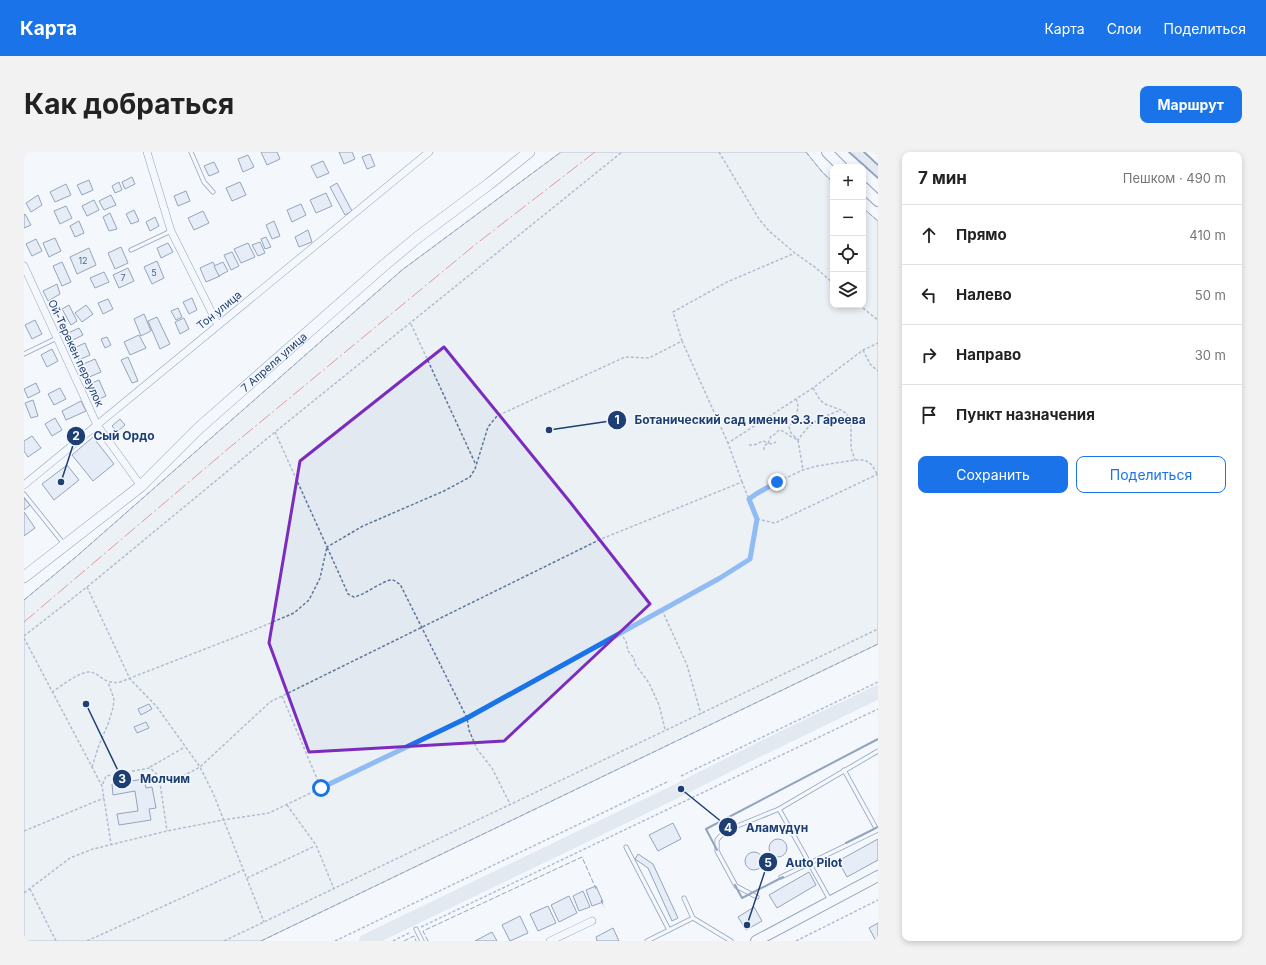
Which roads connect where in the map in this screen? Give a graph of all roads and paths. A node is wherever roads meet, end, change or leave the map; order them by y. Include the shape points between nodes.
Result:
1 (147, 152) edge
2 (191, 152) edge
3 (429, 152) edge
4 (529, 152) edge
5 (622, 152) edge
6 (719, 152) edge
7 (827, 152) edge
8 (839, 164) edge
9 (866, 190) edge
10 (214, 192) dead end
11 (878, 201) edge
12 (172, 231) junction
13 (131, 250) dead end
14 (795, 253) junction
15 (24, 268) edge
16 (830, 280) edge
17 (863, 308) edge
18 (878, 320) edge
19 (411, 323) junction
20 (218, 325) junction
21 (57, 338) junction
22 (682, 341) junction
23 (878, 343) edge
24 (863, 350) junction
25 (24, 354) edge
26 (878, 371) edge
27 (813, 388) junction
28 (796, 399) junction
29 (841, 410) junction
30 (97, 425) junction
31 (275, 432) junction
32 (798, 440) junction
33 (776, 442) dead end
34 (728, 443) junction
35 (768, 443) junction
36 (749, 445) dead end
37 (764, 450) dead end
38 (855, 460) junction
39 (476, 465) junction
40 (803, 470) junction
41 (878, 474) edge
42 (742, 482) junction
43 (24, 485) edge
44 (141, 486) junction
45 (24, 494) edge
46 (749, 499) junction
47 (757, 519) junction
48 (65, 545) junction
49 (327, 547) junction
50 (24, 577) edge
51 (87, 587) junction
52 (662, 610) junction
53 (422, 628) junction
54 (878, 629) edge
55 (620, 633) junction
56 (24, 637) edge
57 (130, 679) junction
58 (108, 682) junction
59 (878, 682) edge
60 (52, 692) junction
61 (282, 696) junction
62 (878, 709) edge
63 (701, 714) junction
64 (467, 718) junction
65 (666, 730) junction
66 (185, 747) junction
67 (878, 751) edge
68 (92, 767) junction
69 (200, 767) junction
70 (150, 768) junction
71 (844, 770) junction
72 (159, 776) junction
73 (681, 776) dead end
74 (669, 781) dead end
75 (102, 786) junction
76 (321, 788) junction
77 (104, 798) junction
78 (287, 805) junction
79 (510, 805) junction
80 (779, 809) junction
81 (223, 820) junction
82 (878, 830) edge
83 (24, 831) edge
84 (167, 831) junction
85 (111, 844) junction
86 (316, 846) junction
87 (626, 847) dead end
88 (809, 863) junction
89 (243, 870) junction
90 (878, 876) edge
91 (781, 877) dead end
92 (247, 878) junction
93 (30, 888) junction
94 (334, 889) junction
95 (24, 893) edge
96 (757, 897) dead end
97 (684, 898) dead end
98 (878, 900) edge
99 (831, 901) junction
100 (693, 918) junction
101 (592, 921) dead end
102 (264, 922) junction
103 (416, 929) junction
104 (670, 930) junction
105 (56, 941) edge
106 (87, 941) edge
107 (224, 941) edge
108 (335, 941) edge
109 (393, 941) edge
110 (422, 941) edge
111 (550, 941) edge
112 (647, 941) edge
113 (731, 941) edge
114 (756, 941) edge
115 (796, 941) edge

1 - 12 street
2 - 10 lane via 204,182
3 - 20 street, Тон улица
4 - 44 main road, 7 Апреля улица via 382,267 200,428
5 - 19 path
6 - 14 path via 759,219
7 - 8 main road
9 - 11 main road
12 - 13 lane
12 - 20 street
14 - 16 path
14 - 22 path via 727,282 673,312
15 - 21 street, Ой-Терекен переулок
17 - 18 path
19 - 31 path
19 - 39 path
20 - 30 street, Тон улица
21 - 25 lane
21 - 30 street, Ой-Терекен переулок
22 - 34 path
22 - 39 path via 648,358 625,357 497,416 488,427
23 - 24 path
24 - 26 path via 870,364
24 - 27 path
27 - 28 path
27 - 29 path via 825,404
28 - 32 path via 798,410 788,427
28 - 34 path
29 - 32 path via 814,422
29 - 38 path via 847,414 851,426 851,448
30 - 43 street, Тон улица
30 - 44 street, Ой-Терекен переулок
31 - 49 path
31 - 51 path
32 - 35 path via 779,430 771,436
32 - 40 path
33 - 35 path
34 - 42 path
35 - 36 path via 763,441
35 - 37 path
38 - 40 path
38 - 41 path via 865,460
39 - 49 path via 470,477 363,526
40 - 46 path
41 - 47 path via 775,523
42 - 46 path
42 - 53 path via 601,539
44 - 48 main road, 7 Апреля улица
45 - 48 lane
46 - 47 path
47 - 52 path via 750,559
48 - 50 main road, 7 Апреля улица
49 - 53 path via 348,594 360,596 388,580 393,580 400,584
49 - 57 path via 320,578 309,600 294,613
51 - 56 path
51 - 57 path
52 - 55 path
52 - 63 path via 687,665
53 - 61 path
53 - 64 path
54 - 63 path
55 - 64 path
55 - 65 path via 635,664 649,683
56 - 60 path
57 - 58 path
57 - 66 path via 157,707
58 - 60 path via 88,672
58 - 68 path via 114,698 113,708
59 - 73 path
60 - 68 path
61 - 69 path via 270,702
61 - 76 path
62 - 103 path
63 - 65 path
64 - 76 path
64 - 79 path via 477,749 492,768
65 - 79 path
66 - 69 path
66 - 70 path
67 - 71 lane
68 - 75 path
69 - 72 path via 183,776 167,779
69 - 81 path
70 - 72 path
70 - 75 path via 106,776
71 - 80 lane
71 - 82 lane
72 - 84 path
74 - 108 path
75 - 77 path
76 - 78 path
77 - 83 path
77 - 85 path
78 - 81 path via 269,813
78 - 86 path
79 - 94 path
80 - 88 lane
80 - 96 lane via 725,831 717,840 717,851 736,886
81 - 84 path
81 - 89 path
82 - 88 lane
84 - 85 path
85 - 93 path via 92,848 70,858
86 - 92 path
86 - 94 path
87 - 104 lane
88 - 91 lane
88 - 99 lane
89 - 92 path
89 - 106 path
90 - 99 main road
92 - 102 path
93 - 95 path
93 - 105 path
94 - 102 path
97 - 100 lane
98 - 115 path
99 - 114 main road
100 - 104 lane
100 - 113 lane
101 - 111 street
102 - 107 path
103 - 109 path
103 - 110 lane
104 - 112 lane

